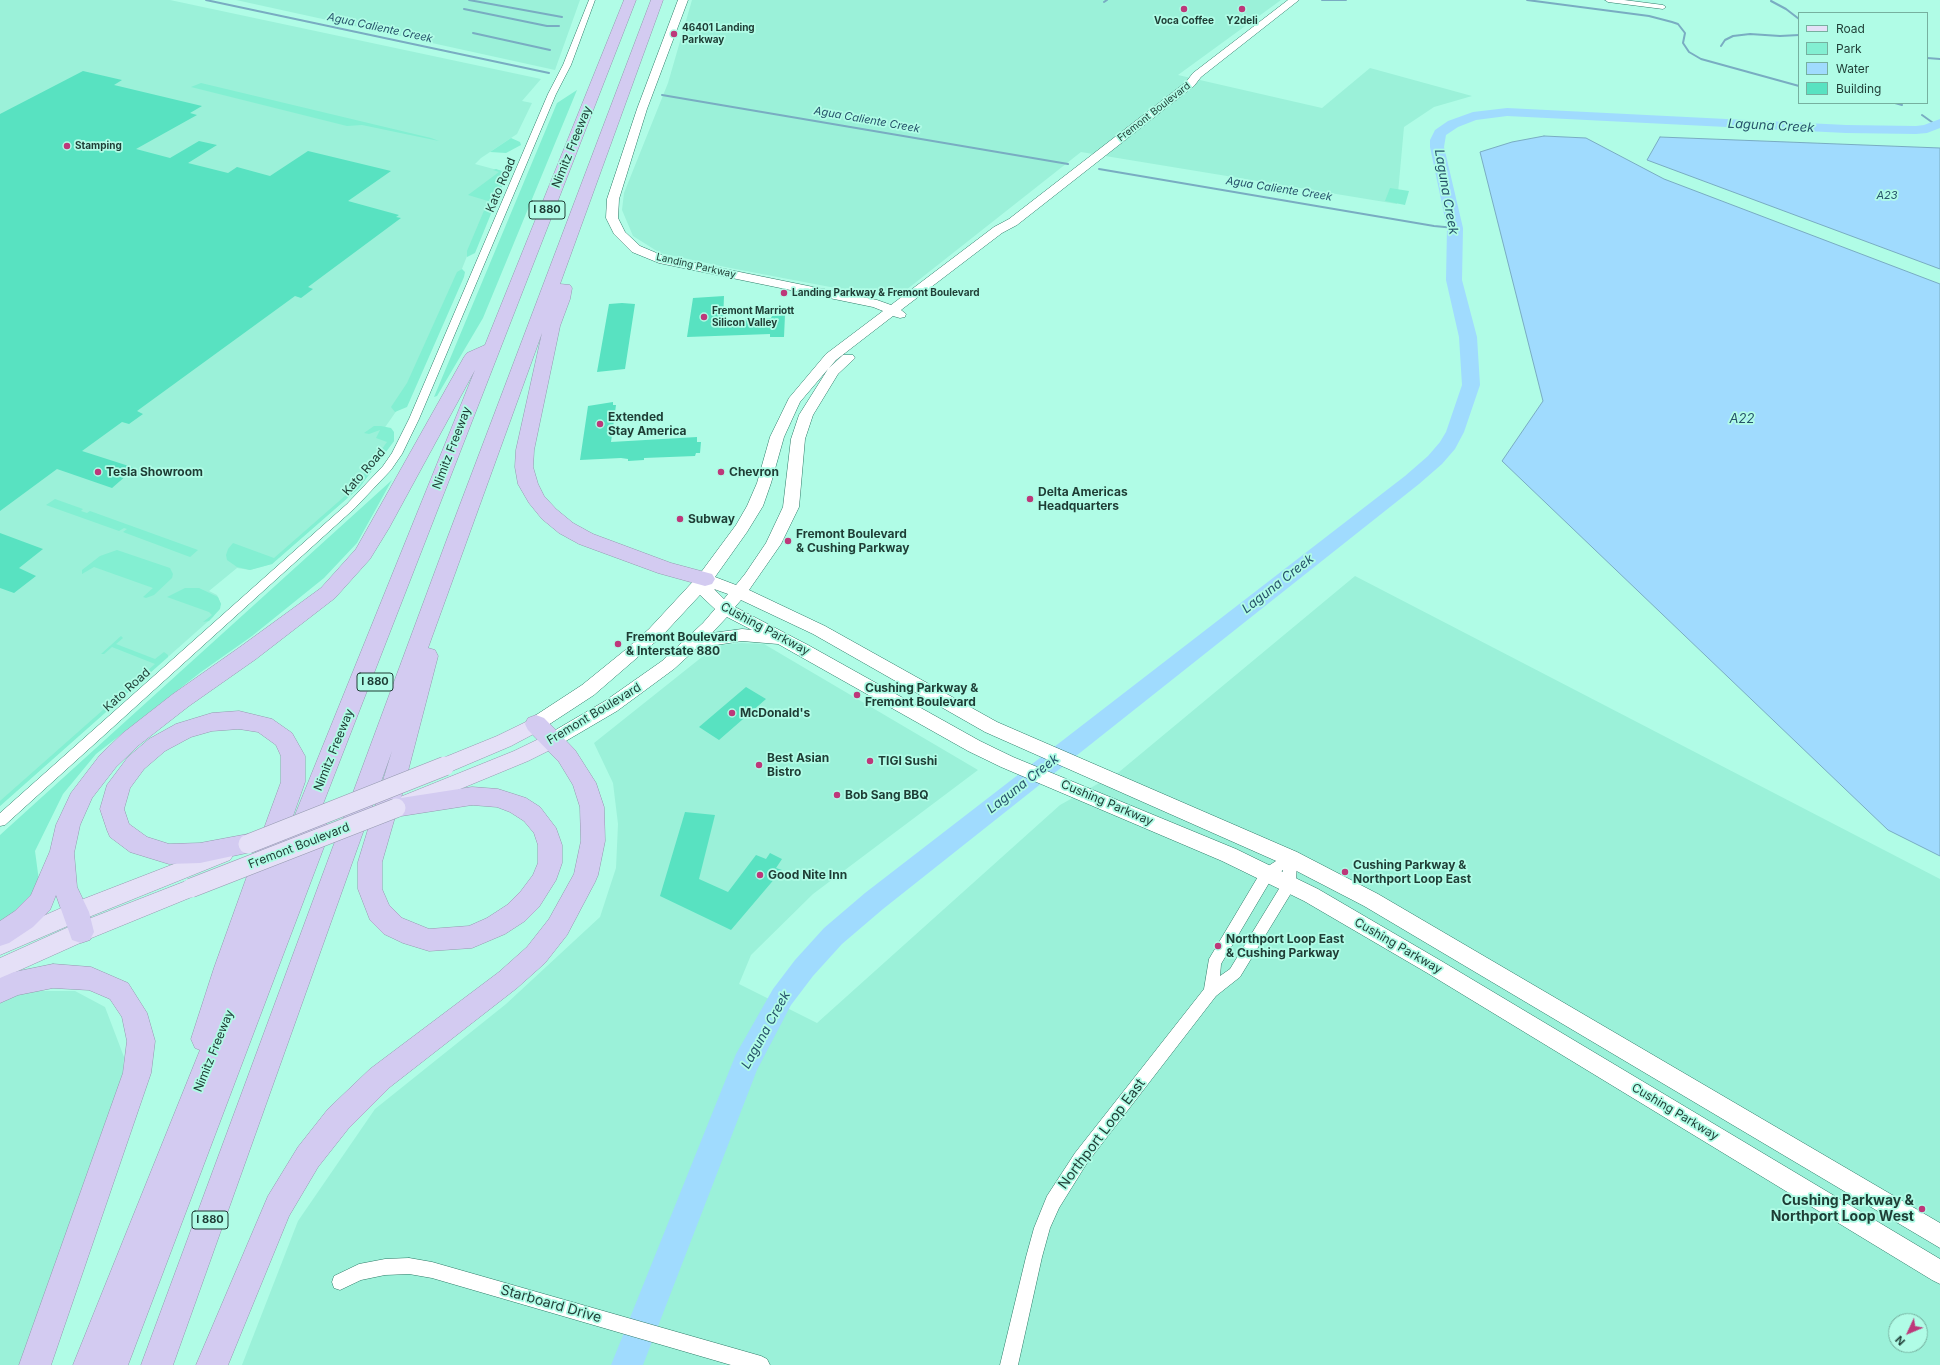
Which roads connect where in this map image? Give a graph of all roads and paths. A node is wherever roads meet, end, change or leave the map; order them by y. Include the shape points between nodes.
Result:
1 (592, 0) edge
2 (657, 0) edge
3 (669, 0) edge
4 (683, 0) edge
5 (1294, 0) edge
6 (1608, 0) edge
7 (631, 1) edge
8 (1663, 7) dead end
9 (645, 35) junction
10 (557, 268) junction
11 (898, 313) junction
12 (491, 349) junction
13 (794, 401) junction
14 (802, 425) junction
15 (777, 437) junction
16 (794, 466) junction
17 (457, 539) junction
18 (705, 579) junction
19 (739, 592) junction
20 (725, 609) junction
21 (695, 642) junction
22 (802, 649) junction
23 (536, 724) junction
24 (553, 740) junction
25 (449, 783) junction
26 (396, 808) joint
27 (0, 821) edge
28 (248, 844) joint
29 (62, 850) junction
30 (1290, 858) junction
31 (196, 859) junction
32 (1267, 874) junction
33 (1289, 884) junction
34 (78, 922) junction
35 (0, 935) edge
36 (0, 945) edge
37 (0, 969) edge
38 (1211, 990) junction
39 (0, 991) edge
40 (189, 1113) junction
41 (1940, 1236) edge
42 (1940, 1272) edge
43 (340, 1282) dead end
44 (35, 1365) edge
45 (89, 1365) edge
46 (112, 1365) edge
47 (157, 1365) edge
48 (212, 1365) edge
49 (761, 1365) edge
50 (1009, 1365) edge

1 - 27 street, Kato Road via 567,65 552,94 414,419 397,454 387,468 355,502
2 - 9 highway, I 880
3 - 9 highway via 657,26
4 - 11 main road, Landing Parkway via 642,109 613,199 612,218 620,234 636,249 663,260 855,299 877,304
5 - 11 main road, Fremont Boulevard via 1013,222 1007,234
6 - 8 street
7 - 12 highway, Nimitz Freeway / I 880
7 - 46 highway, I 880 via 420,564
9 - 10 highway, I 880
10 - 17 highway, I 880
10 - 18 highway via 565,279 525,450 524,467 528,484 536,499 549,514 566,528 586,539 665,568
11 - 13 main road, Fremont Boulevard via 831,357 804,386
11 - 14 main road, Fremont Boulevard via 833,371
12 - 29 highway via 473,357 379,528 345,576 299,616 181,700 131,739 108,761 83,793 68,825
12 - 40 highway, Nimitz Freeway / I 880
13 - 14 main road via 800,406 798,421
13 - 15 main road, Fremont Boulevard
14 - 16 main road, Fremont Boulevard
15 - 16 main road via 789,446 788,457
15 - 18 main road, Fremont Boulevard via 755,506
16 - 19 main road, Fremont Boulevard via 793,496 786,522 769,551
17 - 25 highway via 403,751 370,862 370,889 380,912 394,926 429,940 472,937 496,926 516,913 530,899 544,880 550,863 550,845 544,828 532,814 518,805 498,798 472,796
17 - 47 highway, I 880
18 - 19 main road, Cushing Parkway
18 - 20 main road, Cushing Parkway via 707,593
18 - 23 main road, Fremont Boulevard via 633,653 588,690
19 - 20 main road, Fremont Boulevard
19 - 30 main road, Cushing Parkway via 849,645 991,727
20 - 21 main road, Fremont Boulevard
20 - 22 main road, Cushing Parkway
21 - 22 main road via 729,636 757,636
21 - 24 main road, Fremont Boulevard via 640,687
22 - 32 main road, Cushing Parkway via 1007,762 1176,832
23 - 24 highway
23 - 25 main road, Fremont Boulevard via 504,741
24 - 25 main road, Fremont Boulevard via 521,756
24 - 48 highway via 584,783 592,808 593,841 586,875 571,905 558,927 536,954 508,980 380,1078 338,1119 308,1157 278,1206
25 - 26 highway
25 - 28 main road, Fremont Boulevard, bridge
26 - 34 main road, Fremont Boulevard, bridge via 191,888
28 - 31 highway
29 - 34 highway via 65,887
29 - 35 highway via 41,902 24,919
30 - 32 street
30 - 33 street, Northport Loop East
30 - 41 main road, Cushing Parkway via 1391,912
31 - 34 main road, Fremont Boulevard
31 - 40 highway via 167,854 139,845 119,830 112,809 119,785 136,762 157,745 184,730 212,722 232,720 264,725 284,739 293,756 293,782 227,968 199,1057
32 - 33 main road, Cushing Parkway
32 - 38 street via 1214,963
33 - 38 street, Northport Loop East via 1235,973
33 - 42 main road, Cushing Parkway via 1377,933
34 - 36 main road, Fremont Boulevard
34 - 37 main road, Fremont Boulevard
38 - 50 street, Northport Loop East via 1066,1178 1053,1202 1034,1257
39 - 44 highway via 14,984 53,976 91,979 119,991 134,1013 141,1041 137,1073
40 - 45 highway, Nimitz Freeway / I 880
43 - 49 street, Starboard Drive via 359,1272 379,1268 409,1266 432,1270

